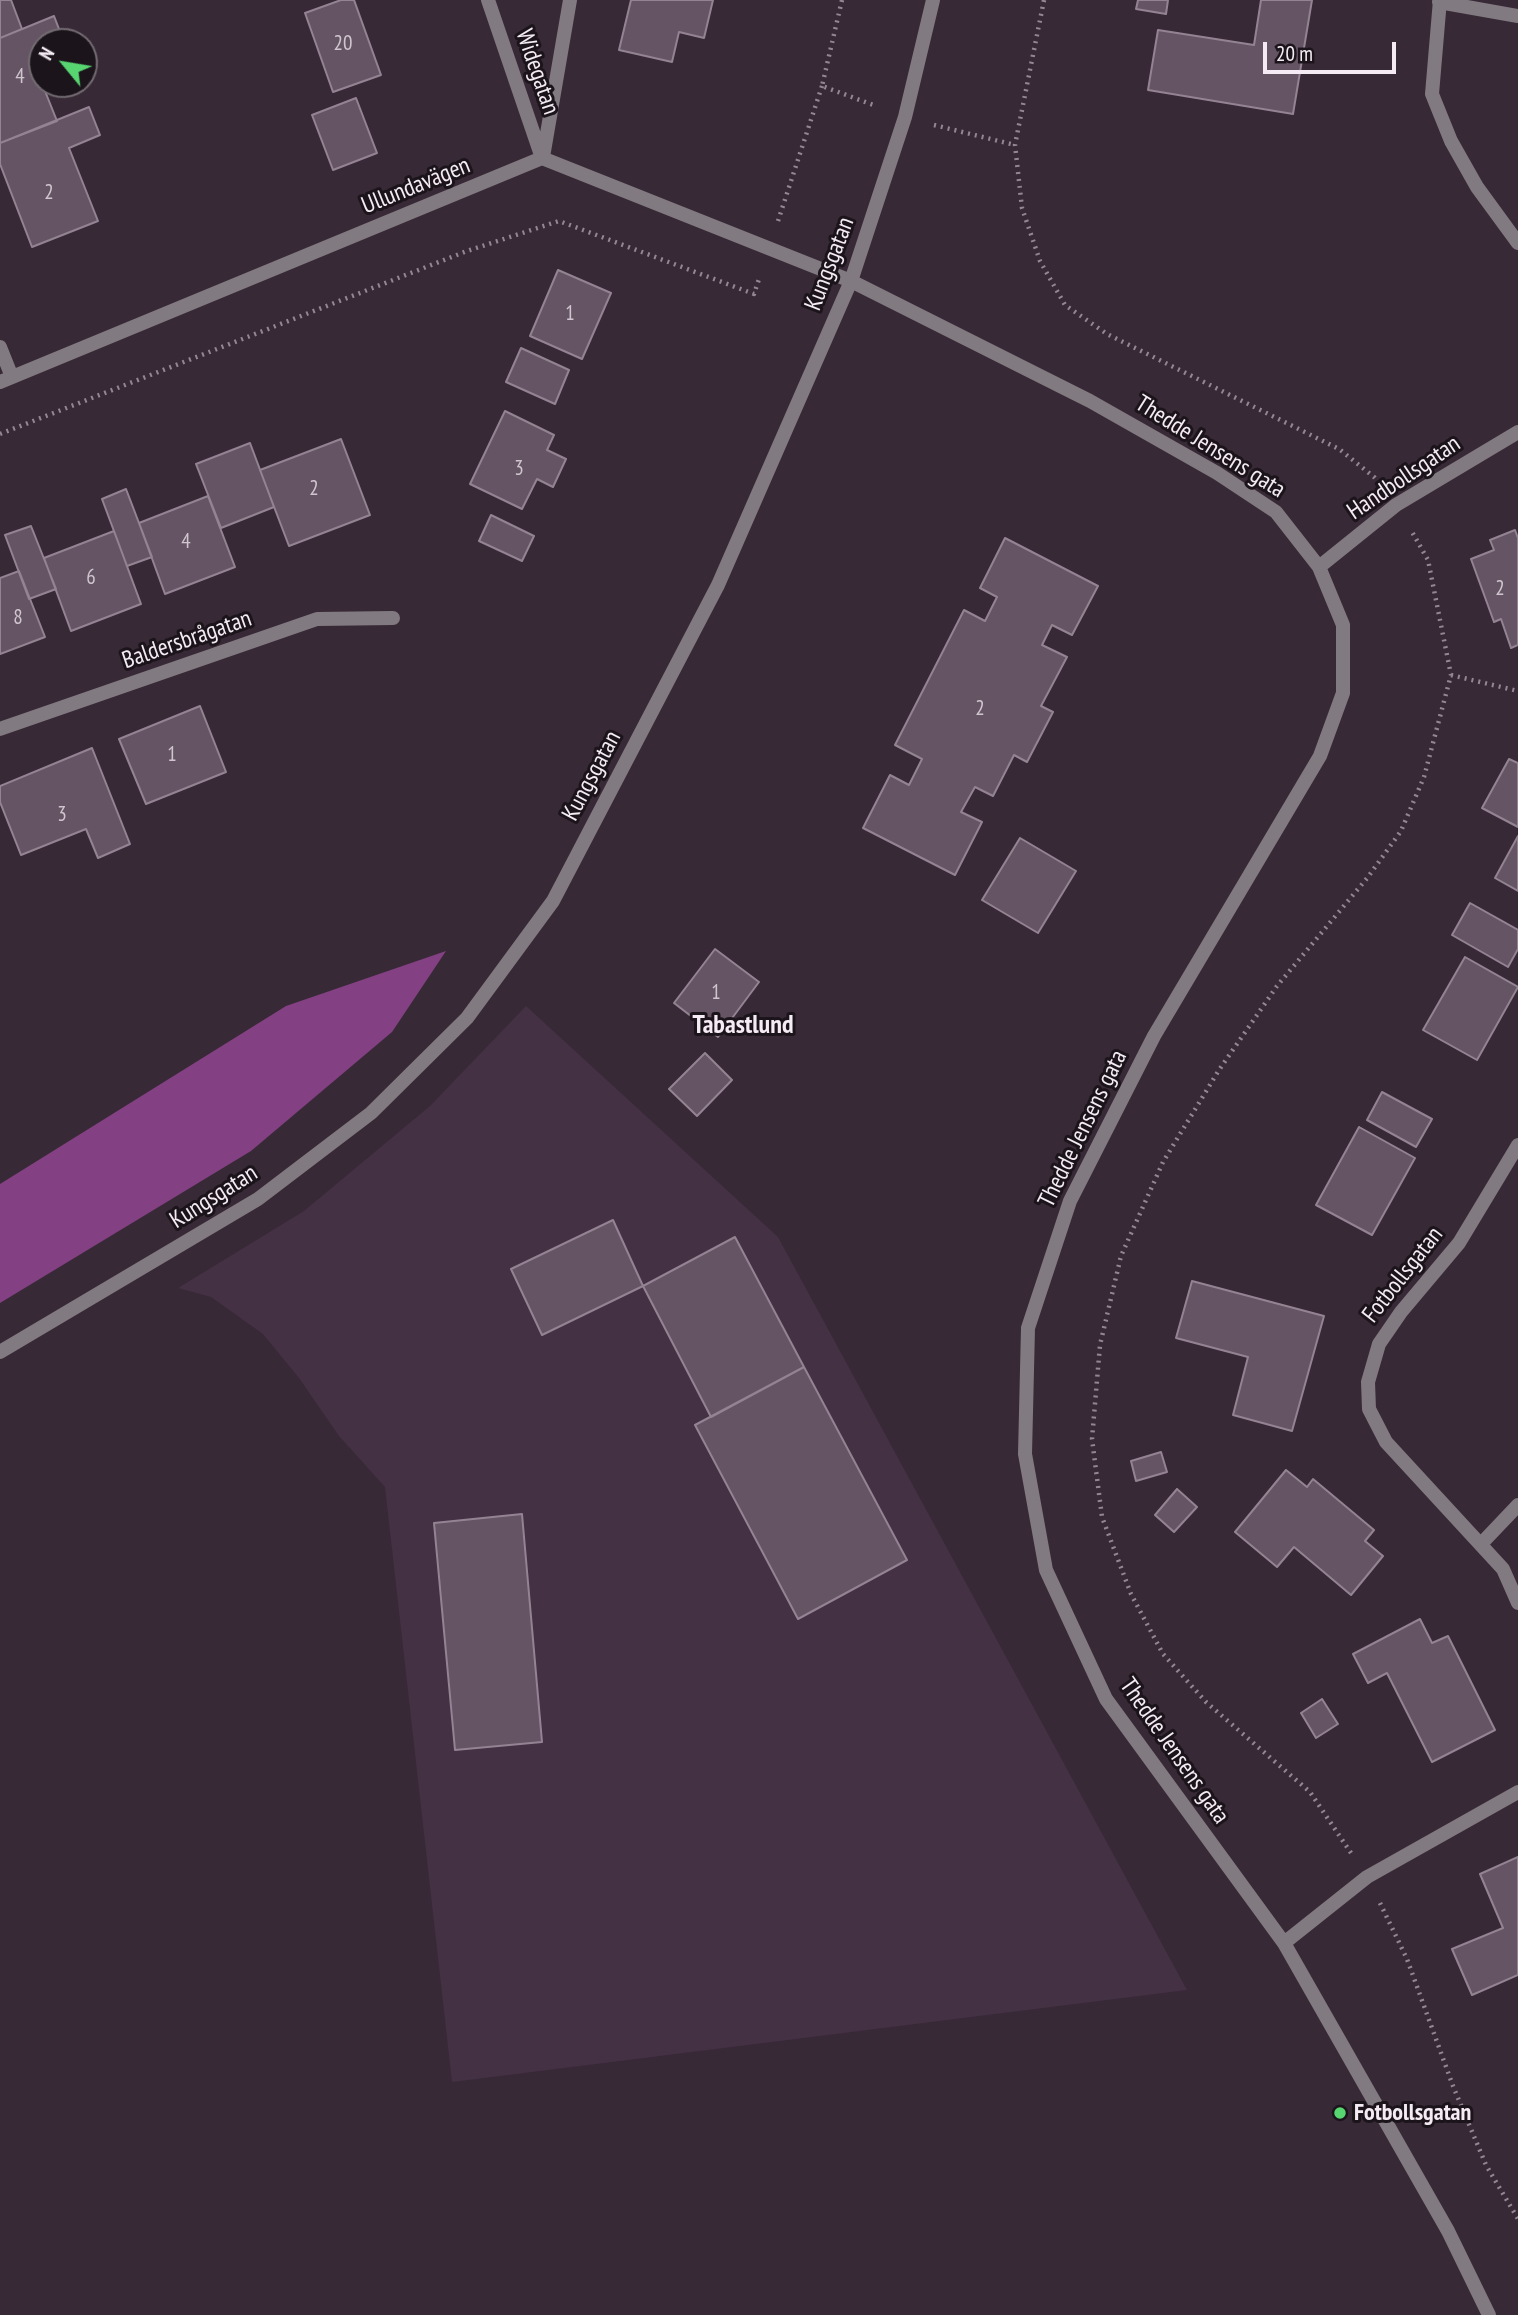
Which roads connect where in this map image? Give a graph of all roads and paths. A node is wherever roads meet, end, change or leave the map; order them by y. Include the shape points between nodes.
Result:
1 (488, 0) edge
2 (570, 0) edge
3 (933, 0) edge
4 (1044, 0) edge
5 (1439, 1) edge
6 (1518, 16) edge
7 (822, 86) dead end
8 (542, 158) junction
9 (1518, 243) edge
10 (769, 248) junction
11 (851, 281) junction
12 (0, 347) edge
13 (6, 379) edge
14 (1518, 432) edge
15 (0, 434) edge
16 (1396, 505) junction
17 (1319, 567) junction
18 (393, 618) dead end
19 (1451, 675) junction
20 (1518, 691) edge
21 (0, 729) edge
22 (1518, 1145) edge
23 (0, 1352) edge
24 (1518, 1505) edge
25 (1481, 1544) junction
26 (1518, 1603) edge
27 (1518, 1791) edge
28 (1367, 1877) junction
29 (1284, 1943) junction
30 (1518, 2219) edge
31 (1489, 2315) edge

1 - 8 street, Widegatan
2 - 8 street
3 - 11 street, Kungsgatan via 905,117
4 - 16 path via 1015,145 1022,208 1040,261 1065,305 1107,334 1339,449 1374,477
5 - 6 street
5 - 9 street via 1432,94 1458,153
7 - 10 path
8 - 10 street
8 - 13 street, Ullundavägen
10 - 11 street
10 - 15 path via 754,294 559,221 467,251
11 - 17 street, Thedde Jensens gata via 1090,401 1217,473 1276,512
11 - 23 street, Kungsgatan via 705,609 553,901 467,1018 371,1113 258,1199
12 - 13 street
14 - 16 street, Handbollsgatan
16 - 17 street, Handbollsgatan
16 - 19 path via 1428,560
17 - 29 street, Thedde Jensens gata via 1343,625 1343,693 1320,756 1154,1036 1070,1201 1028,1328 1025,1454 1046,1570 1106,1699
18 - 21 street, Baldersbrågatan via 317,619
19 - 20 path
19 - 28 path via 1424,777 1401,831 1277,986 1163,1162 1121,1256 1100,1345 1092,1439 1102,1517 1131,1594 1163,1654 1206,1702 1310,1792
22 - 25 street, Fotbollsgatan via 1459,1242 1379,1344 1368,1382 1369,1409 1386,1441
24 - 25 street
25 - 26 street, Fotbollsgatan via 1503,1569
27 - 28 street
28 - 29 street
28 - 30 path via 1406,1959 1486,2165
29 - 31 street, Thedde Jensens gata via 1448,2231

